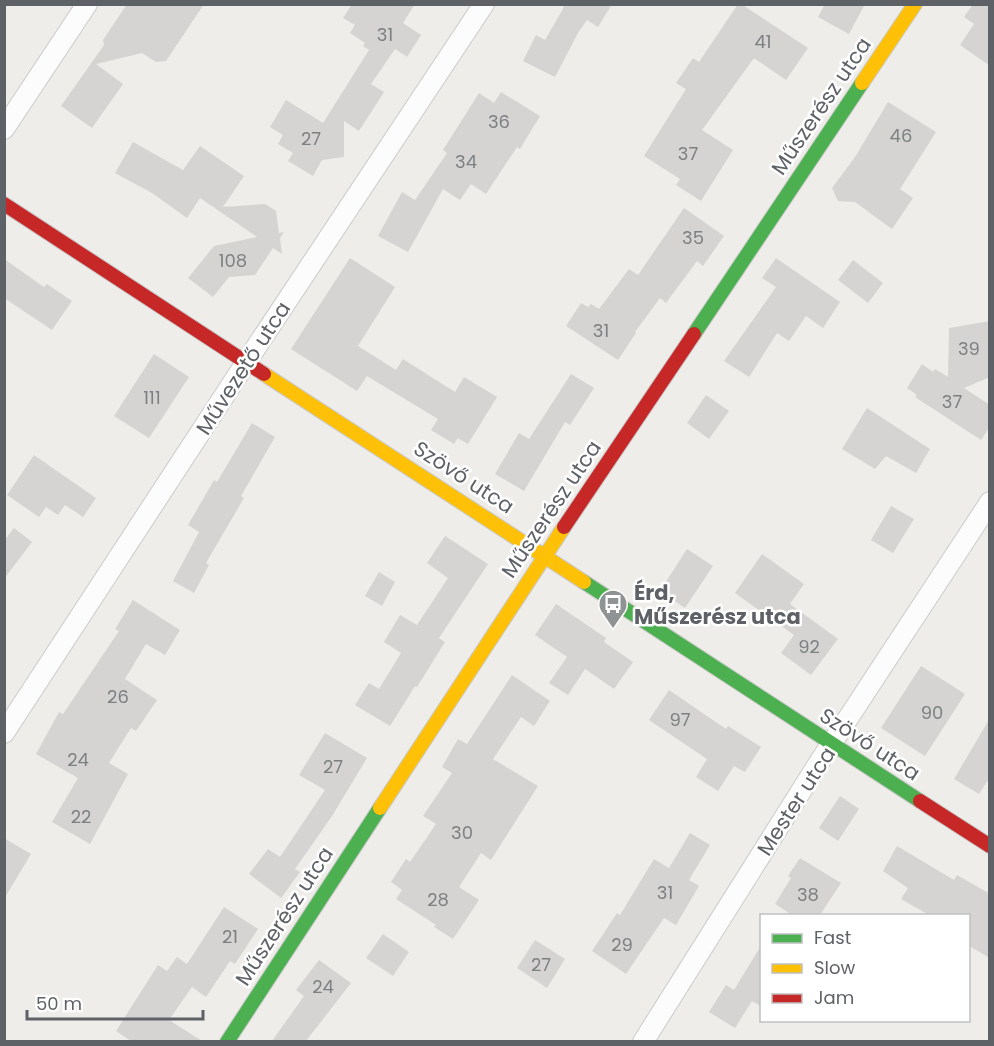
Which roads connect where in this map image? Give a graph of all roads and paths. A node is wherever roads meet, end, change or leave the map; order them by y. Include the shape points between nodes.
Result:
1 (87, 4) edge
2 (484, 4) edge
3 (915, 4) edge
4 (4, 129) edge
5 (4, 204) edge
6 (247, 361) junction
7 (990, 502) edge
8 (545, 555) junction
9 (4, 733) edge
10 (832, 745) junction
11 (990, 846) edge
12 (227, 1041) edge
13 (643, 1041) edge

1 - 4 street
2 - 6 street, Művezető utca
3 - 8 street, Műszerész utca
5 - 6 street, Szövő utca
6 - 8 street, Szövő utca
6 - 9 street, Művezető utca
7 - 10 street, Mester utca
8 - 10 street, Szövő utca
8 - 12 street, Műszerész utca
10 - 11 street, Szövő utca
10 - 13 street, Mester utca

